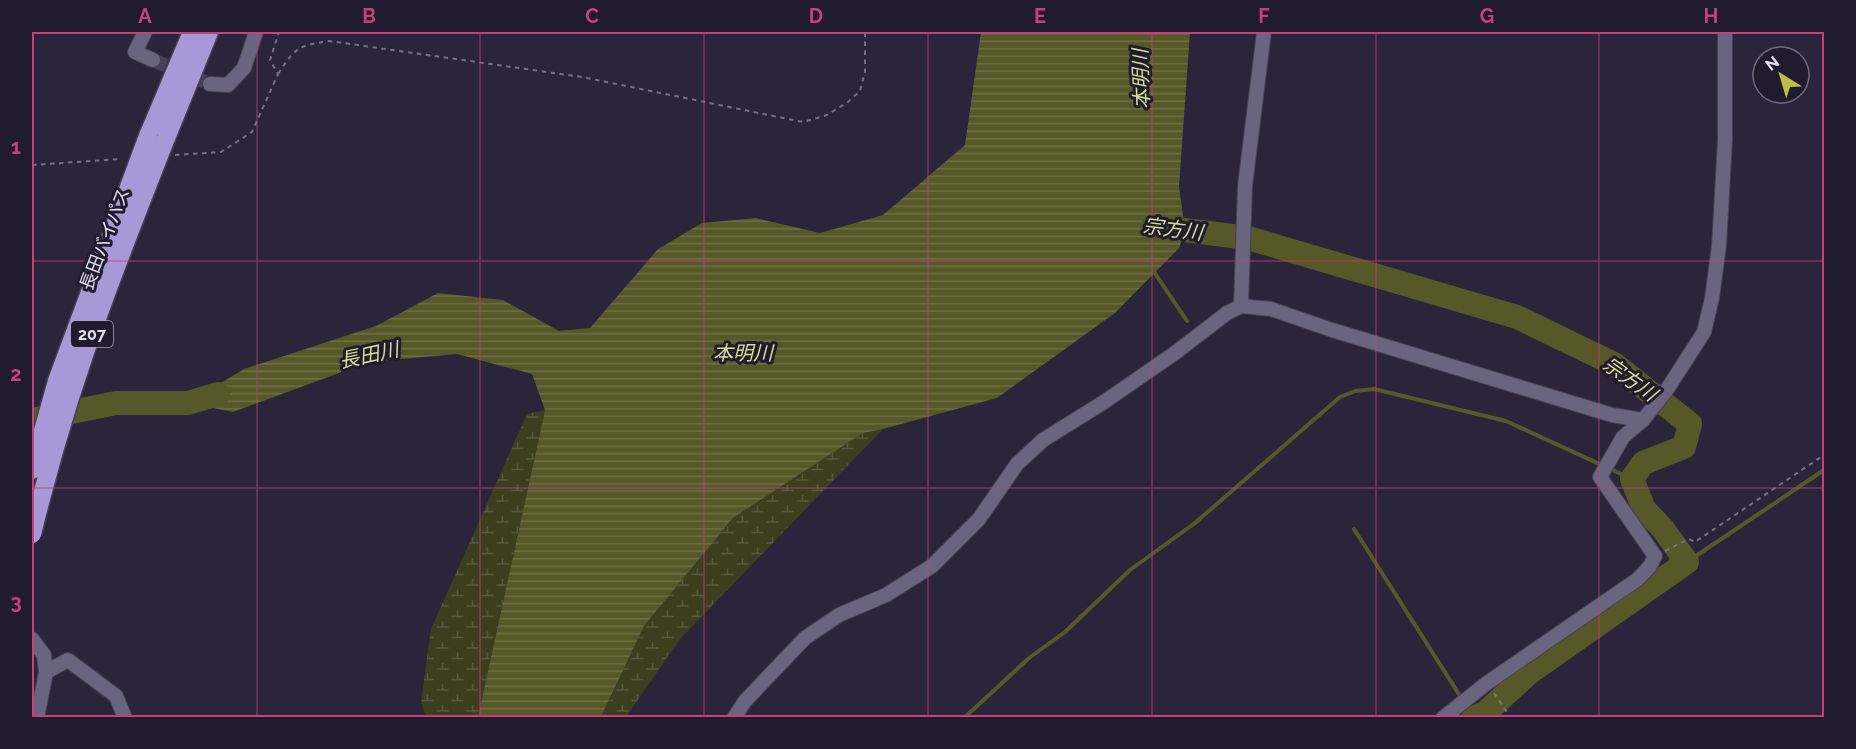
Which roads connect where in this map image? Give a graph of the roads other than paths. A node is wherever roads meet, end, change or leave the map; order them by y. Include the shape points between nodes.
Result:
1 (145, 32) edge
2 (256, 32) edge
3 (1264, 32) edge
4 (1725, 32) edge
5 (200, 34) edge
6 (153, 60) tunnel mouth
7 (210, 84) tunnel mouth
8 (1241, 306) junction
9 (1643, 420) junction
10 (32, 470) edge
11 (32, 534) edge
12 (32, 639) edge
13 (46, 672) junction
14 (37, 717) edge
15 (125, 717) edge
16 (734, 717) edge
17 (1443, 717) edge

1 - 6 street via 135,52
2 - 7 street via 244,68 228,84
3 - 8 street via 1245,186
4 - 9 street via 1725,140 1712,298 1704,332
5 - 10 highway, 長田バイパス / 207, bridge via 148,136 57,381
5 - 11 highway, 長田バイパス / 207, bridge via 166,147 106,292 73,390
8 - 9 street via 1271,309 1612,415
8 - 16 street via 1104,402 1042,440 1017,464 979,519 932,566 886,595 839,615 805,638
9 - 17 street via 1623,437 1600,477 1655,556 1650,566 1638,579
12 - 13 street via 44,655
13 - 14 street
13 - 15 street via 68,660 116,696

